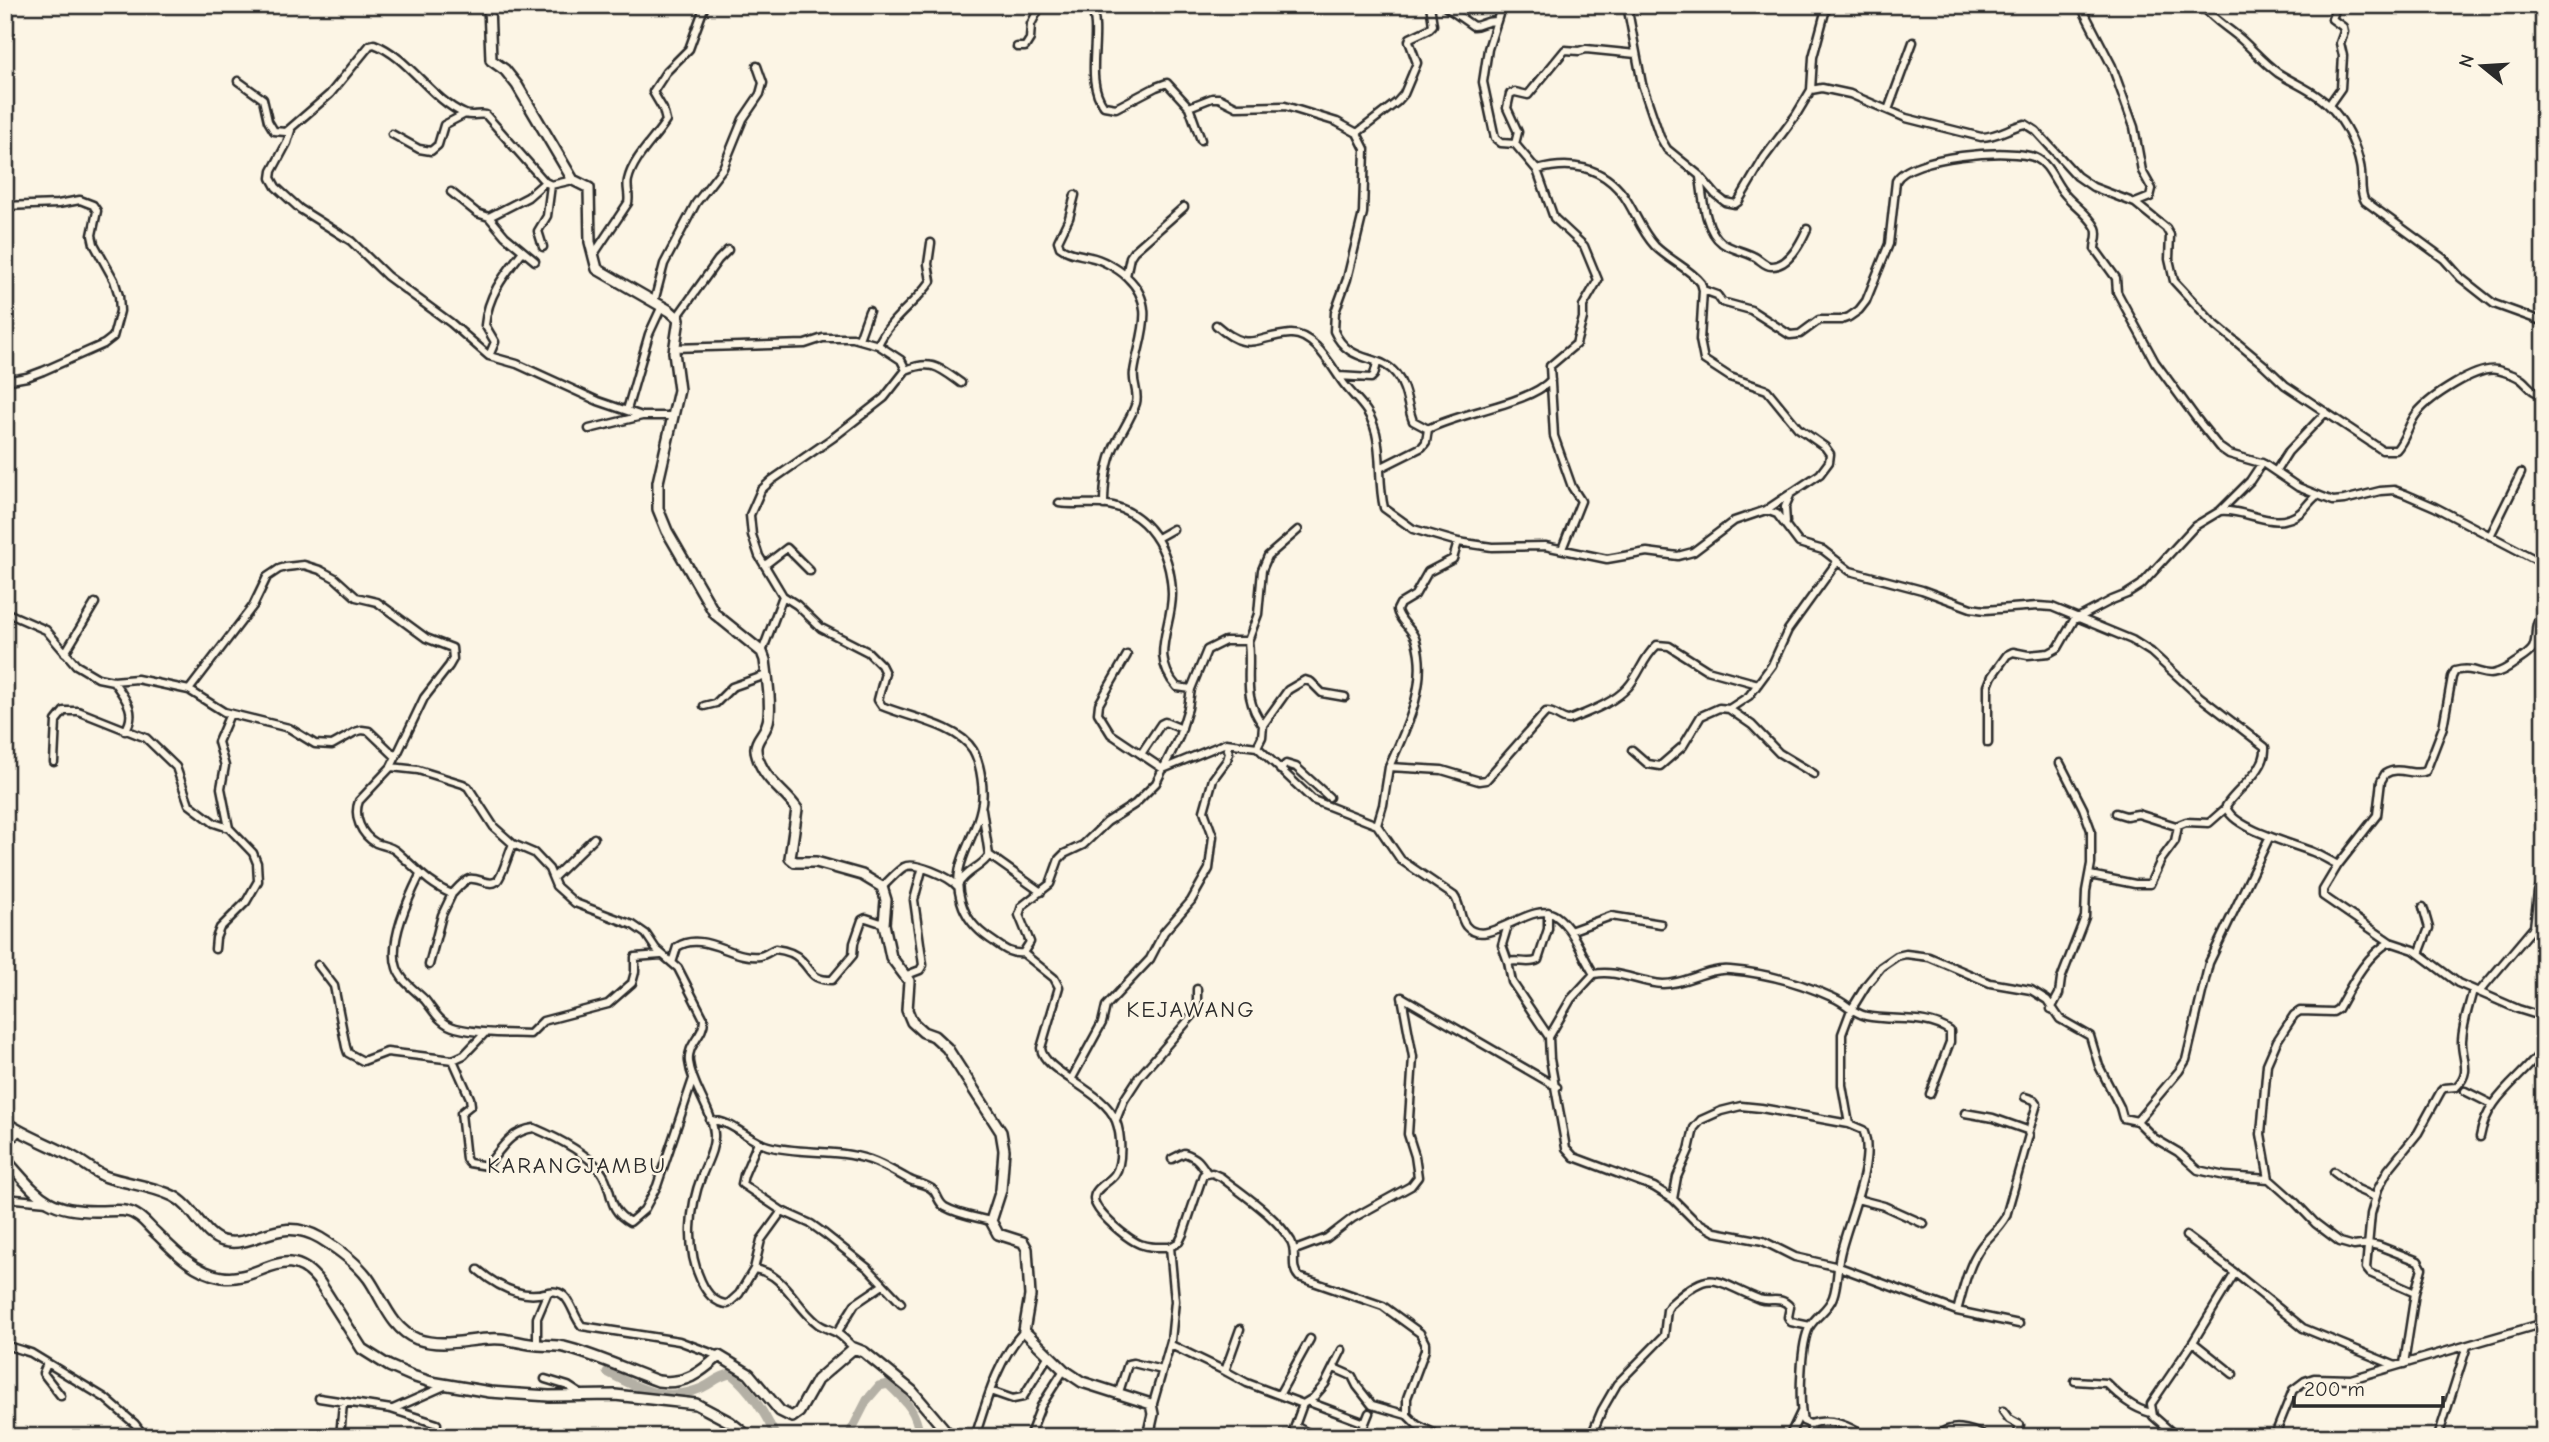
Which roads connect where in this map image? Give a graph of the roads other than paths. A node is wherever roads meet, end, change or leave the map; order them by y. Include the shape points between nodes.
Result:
1 (489, 5) edge
2 (705, 5) edge
3 (1041, 5) edge
4 (1091, 5) edge
5 (1430, 5) edge
6 (1443, 5) edge
7 (1502, 5) edge
8 (1627, 5) edge
9 (1827, 5) edge
10 (2202, 5) edge
11 (2337, 5) edge
12 (2082, 8) dead end
13 (1497, 21) junction
14 (1913, 42) dead end
15 (1017, 47) dead end
16 (1636, 54) junction
17 (757, 66) dead end
18 (238, 81) dead end
19 (1811, 90) junction
20 (2329, 105) junction
21 (1189, 107) junction
22 (1888, 110) junction
23 (466, 114) junction
24 (290, 130) junction
25 (1357, 133) junction
26 (392, 134) dead end
27 (1992, 137) junction
28 (1200, 140) dead end
29 (1515, 144) junction
30 (1993, 153) junction
31 (1537, 170) junction
32 (1699, 175) junction
33 (575, 180) junction
34 (548, 183) junction
35 (451, 192) dead end
36 (1075, 195) dead end
37 (2135, 203) junction
38 (5, 206) edge
39 (1184, 207) dead end
40 (489, 217) junction
41 (1807, 229) dead end
42 (931, 243) dead end
43 (543, 247) dead end
44 (728, 250) dead end
45 (523, 251) junction
46 (592, 256) junction
47 (535, 261) dead end
48 (1126, 276) junction
49 (1703, 290) junction
50 (658, 304) junction
51 (869, 311) dead end
52 (678, 316) junction
53 (2544, 321) edge
54 (1216, 325) dead end
55 (859, 339) junction
56 (878, 345) junction
57 (489, 356) junction
58 (674, 356) junction
59 (1377, 363) junction
60 (906, 370) junction
61 (1339, 376) junction
62 (1551, 380) junction
63 (5, 381) edge
64 (961, 383) dead end
65 (2544, 395) edge
66 (627, 410) junction
67 (2326, 412) junction
68 (642, 416) junction
69 (674, 416) junction
70 (589, 429) dead end
71 (1428, 429) junction
72 (2262, 463) junction
73 (1381, 467) junction
74 (2276, 471) junction
75 (2521, 473) dead end
76 (1791, 494) junction
77 (2316, 496) junction
78 (1059, 503) dead end
79 (1104, 505) junction
80 (1766, 510) junction
81 (2220, 511) junction
82 (1173, 529) dead end
83 (1298, 530) dead end
84 (1790, 530) junction
85 (2490, 537) junction
86 (1157, 538) junction
87 (1458, 541) junction
88 (1562, 549) junction
89 (1837, 562) junction
90 (2544, 564) edge
91 (765, 565) junction
92 (810, 571) dead end
93 (783, 596) junction
94 (95, 603) dead end
95 (5, 612) edge
96 (2544, 612) edge
97 (2078, 617) junction
98 (1248, 641) junction
99 (763, 650) junction
100 (65, 653) junction
101 (1127, 655) dead end
102 (766, 675) junction
103 (113, 681) junction
104 (1758, 684) junction
105 (1191, 689) junction
106 (189, 690) junction
107 (1345, 697) dead end
108 (704, 706) dead end
109 (1729, 709) junction
110 (230, 714) junction
111 (1263, 725) junction
112 (1182, 729) junction
113 (125, 731) junction
114 (1226, 743) junction
115 (1988, 743) dead end
116 (1257, 747) junction
117 (1632, 750) dead end
118 (1141, 754) junction
119 (396, 758) junction
120 (54, 762) dead end
121 (2060, 763) dead end
122 (391, 767) junction
123 (1389, 767) junction
124 (1163, 769) junction
125 (1280, 770) junction
126 (1814, 774) dead end
127 (1329, 797) dead end
128 (982, 807) junction
129 (2226, 808) junction
130 (2116, 813) dead end
131 (1377, 825) junction
132 (2178, 826) junction
133 (229, 828) junction
134 (594, 838) dead end
135 (2269, 838) junction
136 (513, 844) junction
137 (989, 855) junction
138 (2338, 865) junction
139 (922, 870) junction
140 (2090, 874) junction
141 (421, 876) junction
142 (553, 878) junction
143 (2544, 879) edge
144 (957, 886) junction
145 (882, 887) junction
146 (1041, 892) junction
147 (452, 894) junction
148 (2423, 906) dead end
149 (1548, 912) junction
150 (884, 924) junction
151 (1661, 924) dead end
152 (1508, 925) junction
153 (1570, 930) junction
154 (2390, 942) junction
155 (215, 949) dead end
156 (1023, 953) junction
157 (2419, 954) junction
158 (661, 955) junction
159 (1507, 962) junction
160 (672, 963) junction
161 (318, 965) dead end
162 (429, 965) dead end
163 (1594, 974) junction
164 (907, 975) junction
165 (1197, 989) dead end
166 (2476, 991) junction
167 (2051, 1009) junction
168 (1851, 1010) junction
169 (2544, 1017) edge
170 (485, 1033) junction
171 (1549, 1037) junction
172 (2544, 1048) edge
173 (453, 1060) junction
174 (693, 1078) junction
175 (1072, 1078) junction
176 (1557, 1087) junction
177 (2465, 1091) dead end
178 (1930, 1094) dead end
179 (2025, 1097) dead end
180 (2491, 1104) junction
181 (1965, 1113) dead end
182 (710, 1120) junction
183 (1116, 1120) junction
184 (2137, 1121) junction
185 (5, 1122) edge
186 (1849, 1124) junction
187 (2029, 1131) junction
188 (17, 1134) junction
189 (2480, 1137) dead end
190 (758, 1142) junction
191 (6, 1147) edge
192 (5, 1159) edge
193 (1172, 1159) dead end
194 (2334, 1172) dead end
195 (1207, 1173) junction
196 (2269, 1179) junction
197 (2375, 1197) junction
198 (5, 1198) edge
199 (1673, 1199) junction
200 (1857, 1199) junction
201 (47, 1202) junction
202 (782, 1211) junction
203 (991, 1221) junction
204 (1924, 1224) dead end
205 (2186, 1236) dead end
206 (2369, 1244) junction
207 (1170, 1247) junction
208 (1295, 1250) junction
209 (1839, 1267) junction
210 (754, 1269) junction
211 (478, 1270) dead end
212 (2235, 1273) junction
213 (883, 1285) junction
214 (548, 1292) junction
215 (2415, 1293) junction
216 (901, 1303) dead end
217 (1957, 1311) junction
218 (2544, 1323) edge
219 (2019, 1324) dead end
220 (1810, 1326) junction
221 (1240, 1329) dead end
222 (1024, 1331) junction
223 (837, 1333) junction
224 (1310, 1339) dead end
225 (2193, 1342) junction
226 (5, 1345) edge
227 (537, 1345) junction
228 (1171, 1345) junction
229 (2467, 1346) junction
230 (854, 1348) junction
231 (1342, 1350) dead end
232 (1049, 1355) junction
233 (719, 1356) junction
234 (47, 1364) junction
235 (2404, 1364) junction
236 (2396, 1366) junction
237 (1334, 1368) junction
238 (1064, 1370) junction
239 (1162, 1370) junction
240 (1226, 1371) junction
241 (2232, 1374) dead end
242 (545, 1379) dead end
243 (2075, 1381) dead end
244 (448, 1385) junction
245 (990, 1391) junction
246 (1118, 1395) junction
247 (1279, 1395) junction
248 (61, 1396) dead end
249 (584, 1396) junction
250 (318, 1398) dead end
251 (343, 1403) junction
252 (1306, 1403) junction
253 (1152, 1407) junction
254 (391, 1409) junction
255 (2003, 1411) dead end
256 (1801, 1412) junction
257 (1369, 1413) dead end
258 (2151, 1413) junction
259 (1407, 1415) junction
260 (1365, 1423) junction
261 (436, 1424) dead end
262 (1295, 1426) junction
263 (1811, 1426) junction
264 (1594, 1429) dead end
265 (1148, 1434) edge
266 (1813, 1436) edge
267 (145, 1437) edge
268 (340, 1437) edge
269 (749, 1437) edge
270 (951, 1437) edge
271 (975, 1437) edge
272 (1029, 1437) edge
273 (1160, 1437) edge
274 (1291, 1437) edge
275 (1316, 1437) edge
276 (1361, 1437) edge
277 (1443, 1437) edge
278 (1789, 1437) edge
279 (1867, 1437) edge
280 (1936, 1437) edge
281 (1987, 1437) edge
282 (2017, 1437) edge
283 (2178, 1437) edge
284 (2274, 1437) edge
285 (2438, 1437) edge

1 - 33 street via 491,60 523,94
2 - 46 street via 689,49 653,92 666,121 630,175 628,203
3 - 15 street via 1029,41 1025,47
4 - 21 street via 1097,93 1104,106 1116,108 1166,83
5 - 25 street via 1433,24 1409,41 1417,63 1404,94
6 - 13 street via 1473,26
7 - 13 street
8 - 16 street
9 - 19 street via 1813,57
10 - 20 street via 2279,74 2304,85
11 - 20 street via 2332,19 2344,32 2341,88
12 - 37 street via 2112,66 2134,127 2142,171 2152,189 2150,197
13 - 29 street via 1483,69 1484,93 1495,138
14 - 22 street
16 - 29 street via 1564,50 1528,95 1510,94 1507,108 1518,132
16 - 32 street via 1660,137 1667,149
17 - 50 street via 763,83 760,94 723,167 696,203 664,264
18 - 24 street via 263,99 274,131
19 - 22 street via 1850,94
19 - 32 street via 1738,202 1725,202
20 - 53 street via 2358,157 2365,201 2444,259 2494,304
21 - 25 street via 1212,98 1237,107 1285,106 1349,126
21 - 28 street
22 - 27 street via 1969,135
23 - 24 street via 373,44 330,94
23 - 26 street via 444,125 438,145 431,150 419,149
23 - 34 street via 486,115
24 - 57 street via 272,171 276,187 300,209 351,241 387,276
25 - 59 street via 1365,149 1363,213 1333,324 1336,336 1349,351
27 - 30 street
27 - 37 street via 2025,124 2077,176
29 - 31 street
30 - 49 street via 1924,163 1899,175 1889,244 1866,301 1849,317 1819,320 1800,334 1790,335 1751,310 1722,302
30 - 72 street via 2031,156 2044,164 2095,227 2095,249 2116,278 2117,292 2173,388 2219,447 2238,458
31 - 49 street via 1578,165 1613,185 1654,245 1698,279
31 - 62 street via 1553,218 1584,246 1598,280 1583,306 1576,344 1550,366
32 - 41 street via 1717,237 1766,265 1779,265 1790,257
33 - 34 street
33 - 46 street via 589,188
34 - 40 street
34 - 43 street via 547,216 538,231
35 - 40 street
36 - 48 street via 1058,241 1060,247 1093,257
37 - 67 street via 2170,235 2171,273 2180,290 2285,385
38 - 63 street via 80,200 93,205 97,211 94,244 114,280 120,311 113,337 104,344 27,377
39 - 48 street via 1134,251
40 - 45 street
42 - 56 street via 931,281 888,325
44 - 52 street
45 - 47 street
45 - 57 street via 493,293 485,325 495,342
46 - 50 street via 597,269
48 - 79 street via 1139,291 1146,318 1134,369 1136,401 1108,465
49 - 76 street via 1700,340 1704,360 1730,377 1767,390 1798,428 1830,454 1820,474
50 - 52 street
50 - 66 street
51 - 55 street
52 - 58 street
54 - 61 street via 1234,339 1250,343 1299,335 1309,340
55 - 56 street
55 - 58 street via 833,337 805,344
56 - 60 street via 901,360
57 - 66 street
58 - 69 street via 679,390
59 - 61 street via 1368,379
59 - 71 street via 1396,374 1413,421
60 - 64 street via 932,365
60 - 91 street via 884,398 761,491 750,515 752,536
61 - 73 street via 1367,411 1376,432
62 - 71 street via 1527,396
62 - 88 street via 1554,436 1581,501
65 - 67 street via 2516,376 2488,369 2479,372 2419,410 2403,442 2388,451
66 - 68 street
67 - 74 street
68 - 69 street
68 - 70 street
69 - 99 street via 658,482 661,520 715,614
71 - 73 street via 1422,447
72 - 74 street
72 - 81 street
73 - 87 street via 1384,508 1413,529
74 - 77 street
75 - 85 street
76 - 80 street
76 - 84 street via 1784,514
77 - 81 street via 2286,519 2270,521
77 - 85 street via 2344,500 2394,490
78 - 79 street
79 - 86 street via 1141,519
80 - 84 street via 1775,512
80 - 88 street via 1734,521 1687,555 1647,552 1607,559
81 - 97 street via 2195,526 2141,585
82 - 86 street
83 - 98 street via 1268,556 1262,570 1258,614
84 - 89 street via 1799,543 1823,551
85 - 90 street
86 - 105 street via 1167,563 1172,597 1163,638 1164,660 1177,687
87 - 88 street
87 - 123 street via 1452,559 1428,572 1416,595 1396,610 1415,636 1420,672 1412,714
89 - 97 street via 1850,571 1971,608 2052,607
89 - 104 street via 1788,630
91 - 92 street via 787,548
91 - 93 street
93 - 99 street
93 - 128 street via 821,628 867,652 881,665 885,673 878,700 882,706 932,723 968,744 977,761
94 - 100 street
95 - 100 street via 46,630
96 - 138 street via 2535,627 2531,650 2506,669 2491,675 2455,671 2443,727 2426,771 2401,769 2382,777 2377,814
97 - 115 street via 2058,648 2028,655 2014,652 2000,664 1988,686
97 - 129 street via 2151,652 2265,747 2262,763
98 - 105 street via 1225,641 1207,650
98 - 111 street via 1250,701
99 - 102 street
100 - 103 street via 90,675
101 - 118 street via 1098,713 1111,734
102 - 108 street via 732,687 716,703
102 - 145 street via 769,715 755,747 764,772 797,809 790,858 862,875
103 - 106 street via 138,679
103 - 113 street via 131,714
104 - 109 street
104 - 123 street via 1707,670 1669,646 1657,645 1627,689 1596,709 1569,720 1546,712 1486,780 1442,770
105 - 112 street
106 - 110 street
106 - 119 street via 253,607 272,573 311,566 335,578 356,597 377,602 426,638 452,648 453,659 424,698
107 - 111 street via 1322,693 1305,680 1288,690
109 - 117 street via 1701,716 1683,746 1660,766 1648,764
109 - 126 street via 1779,753
110 - 119 street via 281,725 324,746 369,731
110 - 133 street via 218,742 225,761 221,789
111 - 116 street
112 - 118 street via 1161,724
112 - 124 street
113 - 120 street via 78,711 64,711 56,721
113 - 133 street via 158,748 181,774 189,804 208,820
114 - 116 street
114 - 124 street
114 - 175 street via 1227,760 1213,779 1204,811 1213,836 1209,869 1150,959 1106,1006 1102,1023
116 - 125 street
118 - 124 street
119 - 122 street
121 - 140 street via 2091,830
122 - 136 street via 418,770 468,787 494,827
122 - 141 street via 359,801 356,815 372,840 391,847
123 - 131 street
124 - 146 street via 1148,792 1059,859 1050,884
125 - 127 street via 1291,765
125 - 131 street via 1313,800
128 - 137 street
128 - 144 street via 958,871
129 - 132 street via 2209,823
129 - 135 street
130 - 132 street via 2138,814
131 - 152 street via 1401,860 1454,896 1467,928 1482,932
132 - 140 street via 2175,841 2150,884
133 - 155 street via 253,853 258,881 246,902 220,928
134 - 142 street
135 - 138 street
135 - 184 street via 2209,963 2186,1060
136 - 142 street via 534,853
136 - 147 street via 496,881 466,880
137 - 144 street
137 - 146 street
138 - 154 street via 2323,896
139 - 144 street via 938,873
139 - 145 street via 904,867
139 - 164 street via 914,900 923,965
140 - 167 street via 2085,917
141 - 147 street
141 - 170 street via 405,907 397,941 397,968 442,1022
142 - 158 street via 575,903 640,929
143 - 166 street via 2534,927
144 - 156 street via 969,920 978,930 1004,949
145 - 150 street
146 - 156 street via 1020,911 1030,943
147 - 162 street
148 - 157 street via 2429,928
149 - 152 street via 1537,911
149 - 153 street
149 - 159 street via 1538,960
150 - 160 street via 866,918 859,923 853,955 832,979 811,975 802,961 775,948 757,956 706,943 685,943 677,947
150 - 164 street via 891,957
151 - 153 street via 1611,916
152 - 159 street via 1502,945
153 - 163 street
154 - 157 street
154 - 196 street via 2366,962 2338,1009 2294,1015 2277,1041 2267,1064 2261,1134
156 - 175 street via 1058,984 1041,1054
157 - 166 street
158 - 160 street
158 - 170 street via 635,957 632,983 601,1007 543,1021 530,1034
159 - 171 street via 1512,982
160 - 174 street via 705,1019 702,1034 690,1048
161 - 173 street via 334,986 346,1047 356,1060 387,1052
163 - 168 street via 1672,984 1721,969 1758,973 1798,983
163 - 171 street via 1571,999
164 - 203 street via 907,1010 912,1022 947,1048 1001,1132 1001,1190
165 - 183 street via 1193,1015 1139,1077
166 - 169 street
166 - 197 street via 2463,1032 2466,1066 2461,1082 2441,1091
167 - 168 street via 2031,990 1990,984 1929,957 1906,954 1881,967
167 - 184 street via 2091,1036 2123,1118
168 - 178 street via 1877,1018 1918,1020 1950,1031
168 - 186 street via 1841,1041 1843,1099
170 - 173 street
171 - 176 street
172 - 180 street
173 - 174 street via 470,1098 471,1105 461,1114 469,1163 487,1166 509,1139 534,1128 600,1170 614,1208 630,1222 644,1210 657,1186
174 - 182 street
175 - 183 street via 1095,1095
176 - 199 street via 1569,1153
176 - 208 street via 1402,998 1413,1057 1408,1134 1418,1177 1411,1186 1327,1238
177 - 180 street
179 - 187 street via 2037,1104
180 - 189 street
181 - 187 street
182 - 190 street via 726,1122
182 - 210 street via 713,1142 692,1216 695,1267 708,1293 725,1304 739,1294
183 - 207 street via 1118,1166 1113,1177 1096,1191 1096,1206 1140,1245
184 - 196 street via 2198,1170
185 - 188 street
186 - 199 street via 1750,1107 1721,1111 1694,1128
186 - 200 street via 1863,1130 1867,1146
187 - 217 street via 2006,1216 1975,1258
188 - 191 street
188 - 227 street via 73,1157 101,1175 176,1197 216,1239 236,1242 284,1229 316,1236 358,1267 391,1317 414,1338 446,1344 494,1339
190 - 202 street via 743,1184
190 - 203 street via 871,1160 927,1186 943,1206
192 - 201 street
193 - 195 street via 1184,1153 1199,1158
194 - 197 street
195 - 207 street via 1183,1234
195 - 208 street via 1222,1177 1278,1223
196 - 206 street via 2326,1233 2354,1246
197 - 206 street
198 - 201 street
199 - 209 street via 1694,1220 1715,1232 1763,1241 1795,1257
200 - 204 street
200 - 209 street
201 - 244 street via 136,1214 175,1253 223,1278 278,1263 303,1266 314,1274 362,1349 398,1371
202 - 210 street via 761,1240
202 - 213 street via 825,1234
203 - 222 street via 998,1234 1023,1242 1027,1249 1030,1296
205 - 212 street
206 - 215 street via 2366,1266 2371,1273
206 - 215 street via 2420,1264
207 - 228 street via 1175,1301
208 - 259 street via 1293,1267 1299,1278 1383,1306 1420,1333 1425,1349 1406,1398
209 - 217 street
209 - 220 street via 1833,1298
210 - 223 street via 771,1274 815,1322
211 - 214 street via 519,1294
212 - 225 street
212 - 236 street via 2303,1328
213 - 216 street
213 - 223 street via 855,1304
214 - 227 street via 537,1318
214 - 233 street via 565,1297 582,1326 679,1341
215 - 235 street
217 - 219 street
218 - 229 street
220 - 256 street via 1804,1344
220 - 264 street via 1791,1322 1786,1302 1762,1300 1717,1279 1707,1280 1670,1305 1664,1336 1617,1384
221 - 240 street
222 - 232 street
222 - 245 street via 1013,1343
223 - 230 street
224 - 247 street
225 - 241 street
225 - 258 street via 2151,1404
226 - 234 street
227 - 233 street via 568,1348 670,1383 700,1373
228 - 239 street
228 - 240 street
229 - 235 street
229 - 285 street
230 - 233 street via 817,1380 792,1417 780,1411 749,1374
230 - 270 street via 912,1391
231 - 237 street
232 - 238 street
232 - 245 street via 1023,1397 1013,1399
234 - 248 street via 43,1373
234 - 267 street via 105,1398
235 - 236 street
236 - 284 street via 2351,1378 2305,1381 2293,1390
237 - 252 street
237 - 259 street via 1352,1376 1372,1405
238 - 246 street
238 - 272 street via 1041,1406
239 - 246 street via 1128,1364
239 - 253 street
240 - 247 street
242 - 249 street
243 - 258 street via 2106,1383 2134,1407
244 - 249 street via 490,1392
244 - 254 street
245 - 271 street
246 - 253 street
247 - 252 street
249 - 269 street via 635,1396 696,1404
250 - 251 street
251 - 254 street
251 - 268 street
252 - 260 street
252 - 262 street
253 - 265 street
254 - 261 street
255 - 282 street via 2020,1426
256 - 263 street via 1803,1421
256 - 278 street
257 - 260 street
258 - 283 street
259 - 277 street
260 - 276 street
262 - 274 street
262 - 275 street
263 - 266 street
263 - 279 street via 1819,1421 1843,1424
265 - 273 street
280 - 281 street via 1955,1427

